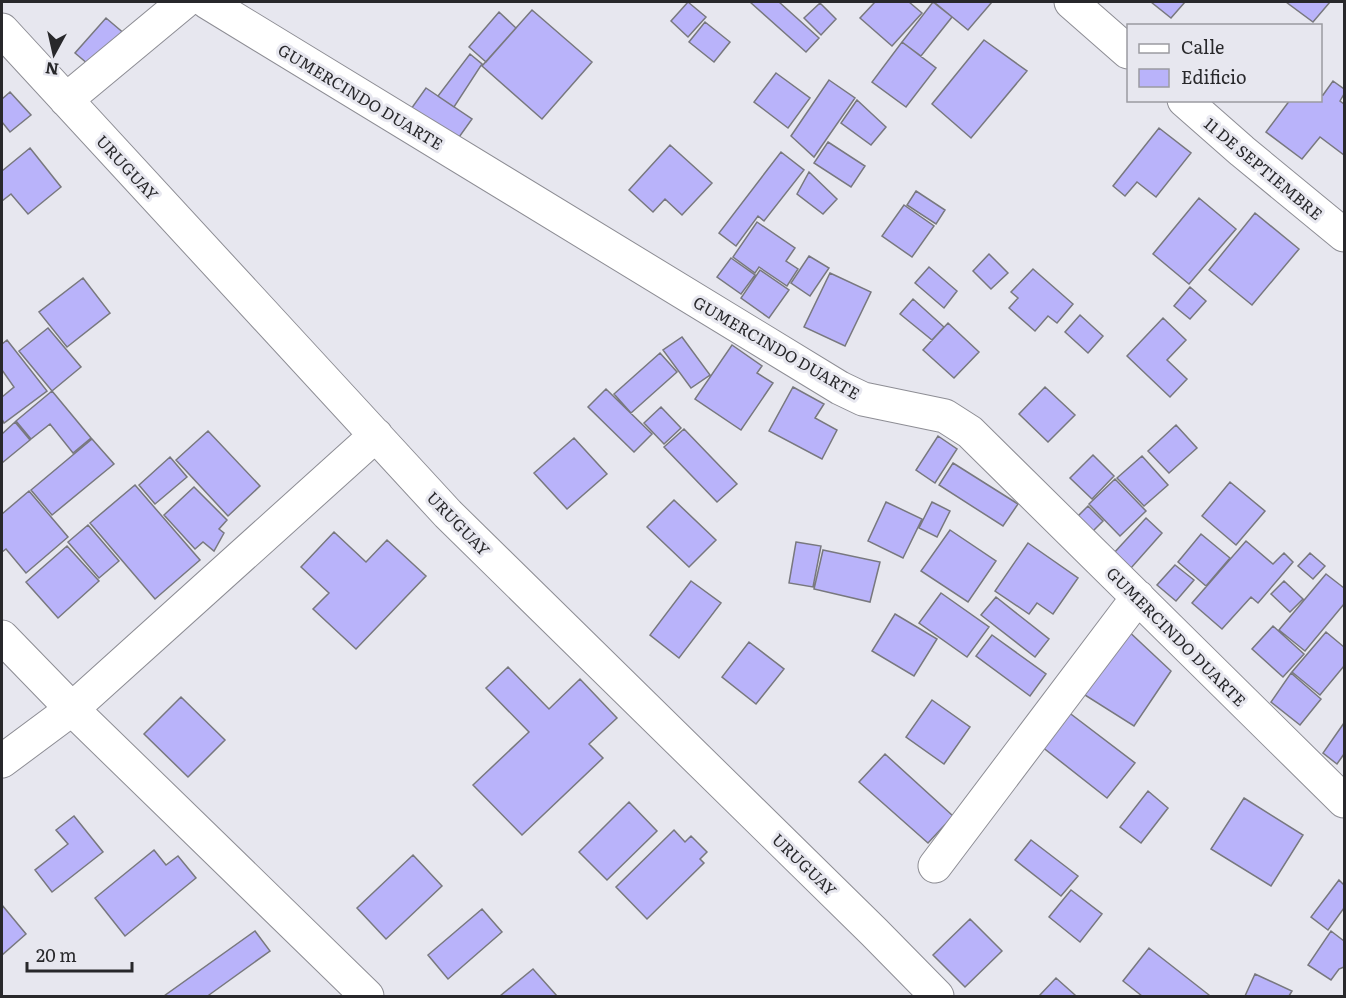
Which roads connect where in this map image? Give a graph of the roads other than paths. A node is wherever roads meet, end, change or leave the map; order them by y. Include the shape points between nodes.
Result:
1 (184, 2) edge
2 (207, 2) edge
3 (1071, 2) edge
4 (2, 30) edge
5 (1127, 51) edge
6 (66, 100) junction
7 (1186, 102) edge
8 (1344, 235) edge
9 (376, 435) junction
10 (1138, 597) junction
11 (2, 638) edge
12 (72, 709) junction
13 (2, 761) edge
14 (1344, 801) edge
15 (935, 866) dead end
16 (349, 991) edge
17 (936, 996) edge

1 - 6 street
2 - 10 street, GUMERCINDO DUARTE via 840,387 863,399 945,416 970,432
3 - 5 street
4 - 6 street, URUGUAY
6 - 9 street, URUGUAY
7 - 8 street, 11 DE SEPTIEMBRE
9 - 12 street
9 - 17 street, URUGUAY via 448,514
10 - 14 street, GUMERCINDO DUARTE
10 - 15 street
11 - 12 street
12 - 13 street
12 - 16 street

